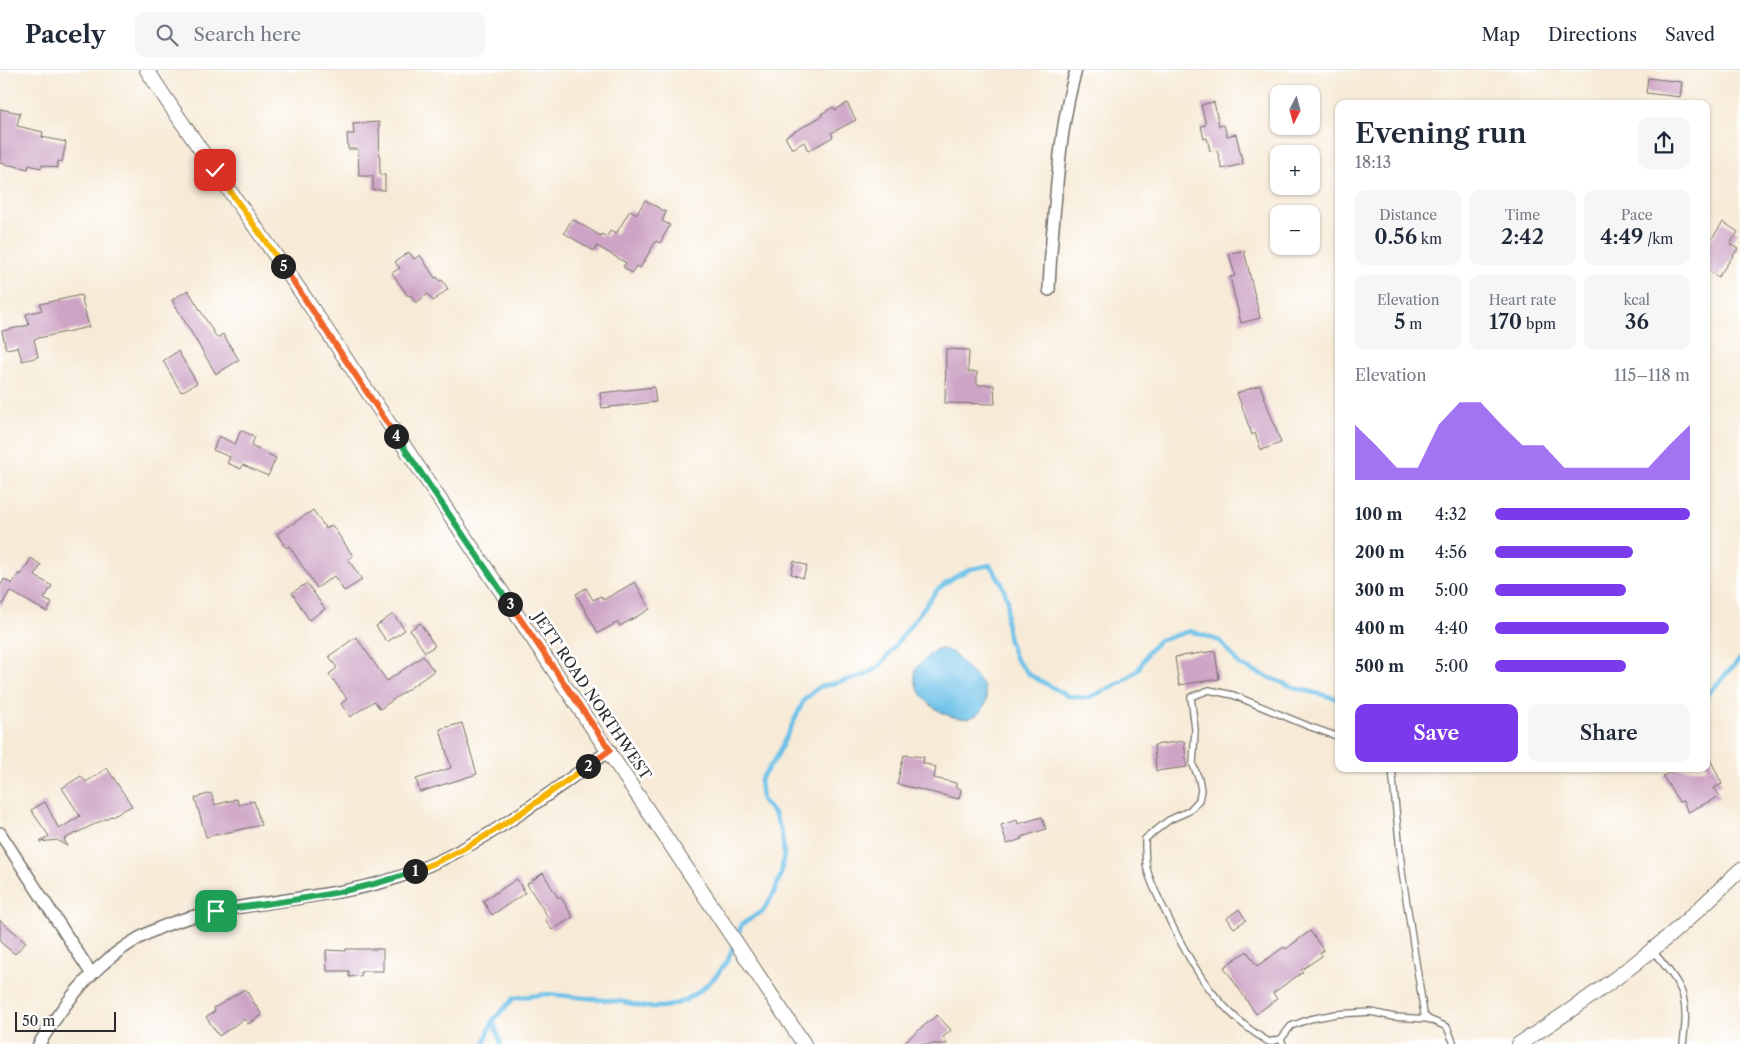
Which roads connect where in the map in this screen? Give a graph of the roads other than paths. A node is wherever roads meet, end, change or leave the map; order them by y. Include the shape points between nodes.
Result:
1 (147, 70) edge
2 (1076, 70) edge
3 (1049, 290) dead end
4 (1335, 735) edge
5 (610, 750) junction
6 (1392, 772) edge
7 (0, 833) edge
8 (1740, 870) edge
9 (1652, 950) junction
10 (91, 974) junction
11 (1428, 1019) junction
12 (1282, 1042) edge
13 (39, 1044) edge
14 (804, 1044) edge
15 (1454, 1044) edge
16 (1519, 1044) edge
17 (1683, 1044) edge

1 - 5 street, JETT ROAD NORTHWEST
2 - 3 street via 1062,134
4 - 12 lane via 1233,695 1209,690 1191,697 1193,765 1201,790 1199,800 1189,811 1169,820 1145,839 1147,868 1154,888 1198,974 1216,998 1258,1036 1269,1042
5 - 10 street via 492,833 430,866 355,890 216,911 184,919 134,941
5 - 14 street, JETT ROAD NORTHWEST
6 - 11 lane via 1417,977 1424,1014
7 - 10 street
8 - 9 street
9 - 16 street
9 - 17 lane via 1682,995 1686,1023
10 - 13 street via 72,995
11 - 12 lane via 1371,1012 1336,1014 1291,1026
11 - 15 lane via 1447,1028

